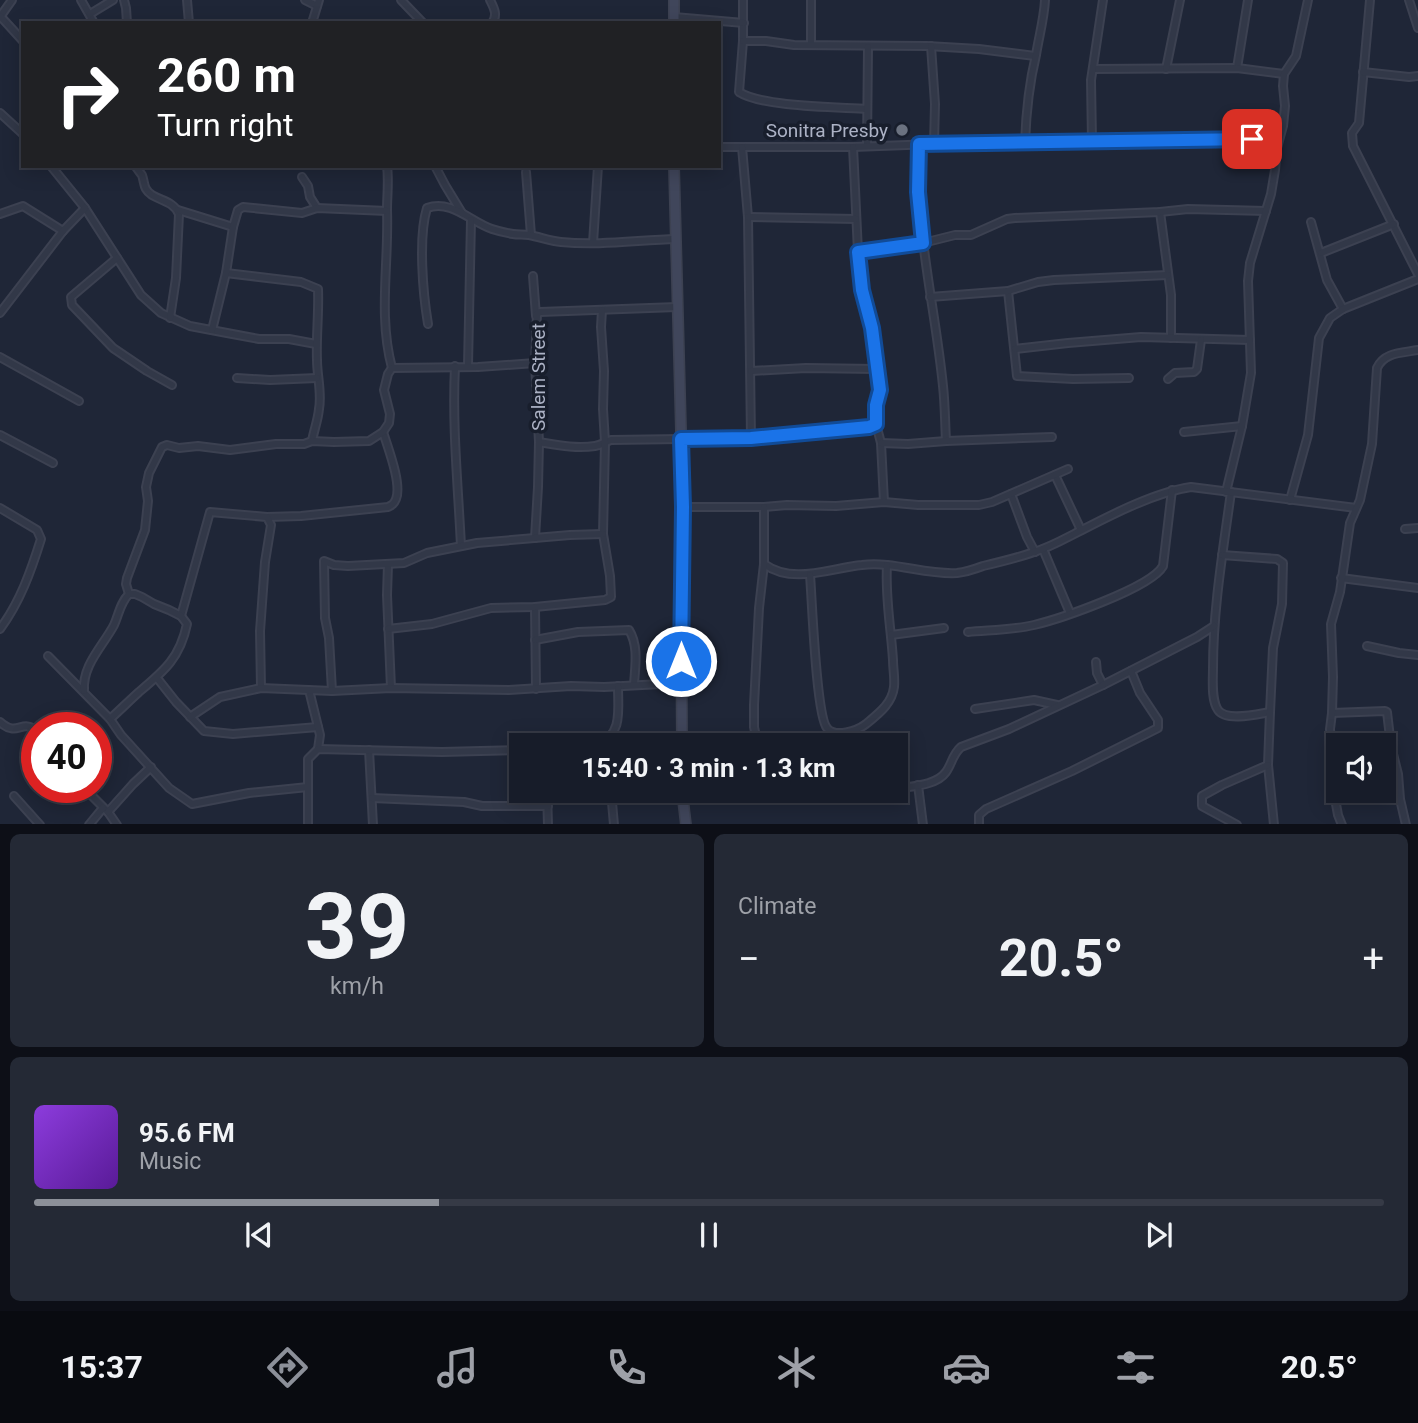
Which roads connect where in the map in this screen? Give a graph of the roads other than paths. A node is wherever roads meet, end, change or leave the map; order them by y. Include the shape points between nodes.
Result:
1 (12, 0) edge
2 (81, 0) edge
3 (113, 0) edge
4 (124, 0) edge
5 (187, 0) edge
6 (305, 0) edge
7 (401, 0) edge
8 (490, 0) edge
9 (674, 0) edge
10 (743, 0) edge
11 (811, 0) edge
12 (1045, 0) edge
13 (1103, 0) edge
14 (1180, 0) edge
15 (1248, 0) edge
16 (1308, 0) edge
17 (1370, 0) edge
18 (1409, 0) edge
19 (318, 3) edge
20 (90, 14) junction
21 (0, 17) edge
22 (674, 20) edge
23 (93, 21) edge
24 (127, 21) edge
25 (189, 21) edge
26 (313, 21) edge
27 (421, 21) edge
28 (493, 21) edge
29 (697, 21) edge
30 (721, 22) edge
31 (744, 23) junction
32 (1418, 28) edge
33 (21, 39) edge
34 (743, 41) junction
35 (811, 44) junction
36 (931, 46) junction
37 (868, 47) junction
38 (1035, 56) junction
39 (1237, 68) junction
40 (1093, 69) junction
41 (1167, 69) junction
42 (1363, 72) junction
43 (1284, 74) junction
44 (1418, 76) edge
45 (867, 109) junction
46 (0, 113) edge
47 (21, 132) edge
48 (1092, 141) junction
49 (919, 144) junction
50 (934, 144) junction
51 (1025, 144) junction
52 (867, 146) junction
53 (721, 147) edge
54 (742, 147) junction
55 (853, 147) junction
56 (1277, 148) junction
57 (53, 168) edge
58 (137, 168) edge
59 (387, 168) edge
60 (436, 168) edge
61 (598, 168) edge
62 (674, 168) edge
63 (526, 173) dead end
64 (302, 177) dead end
65 (85, 208) junction
66 (317, 208) junction
67 (178, 210) junction
68 (387, 211) junction
69 (1266, 211) junction
70 (462, 212) junction
71 (1160, 212) junction
72 (0, 214) edge
73 (748, 217) junction
74 (856, 219) junction
75 (471, 220) junction
76 (1311, 222) dead end
77 (1394, 224) junction
78 (233, 227) junction
79 (63, 231) junction
80 (531, 235) junction
81 (676, 239) junction
82 (593, 243) junction
83 (923, 243) junction
84 (858, 252) junction
85 (1321, 253) junction
86 (117, 258) junction
87 (226, 273) junction
88 (1168, 275) junction
89 (533, 276) dead end
90 (1418, 277) edge
91 (1007, 291) junction
92 (930, 297) junction
93 (677, 307) junction
94 (1343, 309) junction
95 (602, 310) junction
96 (0, 313) edge
97 (170, 318) junction
98 (536, 318) junction
99 (428, 324) dead end
100 (212, 330) junction
101 (1171, 338) junction
102 (1201, 340) junction
103 (1250, 340) junction
104 (316, 344) junction
105 (1015, 349) junction
106 (1418, 350) edge
107 (0, 357) edge
108 (535, 363) junction
109 (455, 366) junction
110 (468, 366) junction
111 (392, 368) junction
112 (877, 369) junction
113 (751, 371) junction
114 (237, 377) dead end
115 (317, 378) junction
116 (1129, 378) dead end
117 (1168, 379) dead end
118 (172, 385) dead end
119 (79, 401) dead end
120 (876, 424) junction
121 (1242, 426) junction
122 (383, 432) junction
123 (1184, 432) dead end
124 (0, 435) edge
125 (1052, 437) dead end
126 (751, 438) junction
127 (681, 439) junction
128 (312, 441) junction
129 (946, 441) junction
130 (539, 442) junction
131 (605, 442) junction
132 (881, 443) junction
133 (53, 463) dead end
134 (1068, 469) dead end
135 (1055, 475) junction
136 (1172, 490) junction
137 (1228, 492) junction
138 (1011, 494) junction
139 (1290, 500) junction
140 (884, 502) junction
141 (683, 507) junction
142 (764, 507) junction
143 (0, 508) edge
144 (1356, 508) junction
145 (267, 517) junction
146 (1418, 528) edge
147 (1405, 529) dead end
148 (1081, 530) junction
149 (603, 534) junction
150 (535, 538) junction
151 (461, 546) junction
152 (1043, 549) junction
153 (1035, 552) junction
154 (1222, 555) junction
155 (388, 564) junction
156 (764, 564) junction
157 (887, 565) junction
158 (810, 575) junction
159 (1341, 579) junction
160 (1418, 588) edge
161 (129, 594) junction
162 (535, 607) junction
163 (1070, 613) junction
164 (181, 616) junction
165 (1214, 626) junction
166 (944, 628) dead end
167 (0, 629) edge
168 (388, 629) junction
169 (968, 632) dead end
170 (891, 635) junction
171 (535, 640) junction
172 (1367, 646) dead end
173 (1418, 655) edge
174 (48, 656) dead end
175 (1096, 662) dead end
176 (1132, 671) junction
177 (157, 678) junction
178 (681, 683) junction
179 (634, 685) junction
180 (1103, 685) junction
181 (618, 686) junction
182 (261, 688) junction
183 (391, 688) junction
184 (309, 690) junction
185 (536, 690) junction
186 (84, 691) junction
187 (332, 691) junction
188 (1059, 705) junction
189 (975, 709) dead end
190 (104, 712) edge
191 (1270, 712) junction
192 (1332, 713) junction
193 (112, 717) edge
194 (190, 717) junction
195 (0, 722) edge
196 (112, 722) edge
197 (21, 727) edge
198 (318, 727) junction
199 (613, 733) edge
200 (682, 733) edge
201 (755, 733) edge
202 (318, 749) junction
203 (369, 750) junction
204 (509, 750) edge
205 (1269, 765) junction
206 (151, 767) junction
207 (918, 785) junction
208 (309, 787) junction
209 (908, 787) edge
210 (14, 796) dead end
211 (372, 798) junction
212 (99, 803) edge
213 (548, 803) edge
214 (612, 803) edge
215 (683, 803) edge
216 (548, 806) junction
217 (106, 810) junction
218 (40, 824) edge
219 (89, 824) edge
220 (117, 824) edge
221 (308, 824) edge
222 (373, 824) edge
223 (548, 824) edge
224 (614, 824) edge
225 (686, 824) edge
226 (923, 824) edge
227 (979, 824) edge
228 (1237, 824) edge
229 (1274, 824) edge
230 (1342, 824) edge
231 (1406, 824) edge

1 - 21 street
2 - 20 street
3 - 20 street
4 - 24 street
5 - 25 street
6 - 19 street
7 - 27 street
8 - 28 street
9 - 22 street
10 - 31 street
11 - 35 street
12 - 38 street
13 - 40 street
14 - 41 street
15 - 39 street
16 - 43 street via 1296,56
17 - 42 street
18 - 32 street
19 - 26 street
20 - 23 street
21 - 33 street
22 - 29 street
30 - 31 street
31 - 34 street
34 - 35 street
34 - 45 street via 738,92 743,95
35 - 37 street
36 - 37 street
36 - 38 street
36 - 50 street
37 - 45 street
38 - 51 street
39 - 41 street
39 - 43 street
40 - 41 street
40 - 48 street
42 - 44 street
42 - 77 street via 1353,146
43 - 56 street via 1283,126
45 - 52 street
46 - 47 street
48 - 51 street
48 - 56 street via 1252,139
49 - 50 street
49 - 52 street
49 - 83 street
50 - 51 street
52 - 55 street
53 - 54 street
54 - 55 street
54 - 73 street
55 - 74 street
56 - 69 street
57 - 65 street
58 - 67 street via 144,188
59 - 68 street
60 - 70 street
61 - 82 street
62 - 81 street
63 - 80 street
64 - 66 street
65 - 79 street
65 - 86 street
66 - 68 street
66 - 78 street via 302,212 243,207
67 - 78 street
67 - 97 street
68 - 111 street via 384,309
69 - 71 street
69 - 103 street via 1250,263
70 - 75 street
70 - 99 street via 443,206 427,208 423,282
71 - 83 street via 1007,219 971,235
71 - 88 street
72 - 79 street via 23,206
73 - 74 street
73 - 113 street
74 - 84 street
75 - 80 street via 492,229
75 - 110 street
76 - 85 street
77 - 85 street
77 - 90 street
78 - 87 street
79 - 96 street
80 - 82 street via 562,243
81 - 82 street
81 - 93 street
83 - 84 street
83 - 92 street
84 - 112 street
85 - 94 street via 1327,280
86 - 97 street via 141,295
86 - 118 street via 71,297 72,305 113,348
87 - 100 street
87 - 104 street via 301,282 318,289
88 - 91 street via 1054,280
88 - 101 street
89 - 98 street
90 - 94 street
91 - 92 street
91 - 105 street
92 - 129 street
93 - 95 street, Salem Street
93 - 127 street
94 - 139 street via 1330,318 1319,338 1308,435
95 - 98 street, Salem Street via 540,312
95 - 131 street
97 - 100 street
98 - 108 street, Salem Street
100 - 104 street
101 - 102 street
101 - 105 street via 1105,339
102 - 103 street
102 - 117 street via 1197,369
103 - 121 street via 1251,373
104 - 115 street
105 - 116 street via 1017,376
106 - 144 street via 1385,357 1377,368 1372,444
107 - 119 street
108 - 110 street
108 - 130 street, Salem Street
109 - 110 street
109 - 111 street
109 - 151 street via 453,414
111 - 122 street via 384,390 390,414
112 - 113 street
112 - 120 street
113 - 126 street
114 - 115 street
115 - 128 street via 319,410
120 - 126 street
120 - 132 street
121 - 123 street
121 - 137 street
122 - 128 street via 369,441
122 - 145 street via 395,474 393,505
124 - 133 street
125 - 129 street
126 - 127 street
127 - 131 street
127 - 141 street
128 - 161 street via 230,450 162,447 149,473 147,519 127,578
129 - 132 street
130 - 131 street via 567,447
130 - 150 street, Salem Street
131 - 149 street
132 - 140 street
134 - 135 street
135 - 138 street
135 - 148 street
136 - 137 street via 1191,487
136 - 148 street
136 - 163 street via 1160,572 1118,595
137 - 139 street
137 - 154 street
138 - 140 street via 979,505
138 - 153 street
139 - 144 street
140 - 142 street
141 - 142 street
141 - 178 street
142 - 156 street
143 - 167 street via 37,530 41,539 28,580
144 - 159 street
145 - 164 street via 210,512
145 - 182 street via 271,525 260,631
146 - 147 street
148 - 152 street
149 - 150 street
149 - 162 street via 612,593 609,600
150 - 151 street
151 - 155 street via 426,553 404,564
152 - 153 street
152 - 163 street
153 - 157 street via 958,573
154 - 165 street
154 - 191 street via 1283,563
155 - 168 street
155 - 187 street via 334,565 324,561
156 - 158 street via 778,572
156 - 201 street
157 - 158 street
157 - 170 street
158 - 170 street via 819,696 830,731 859,730 891,699
159 - 160 street
159 - 192 street via 1331,635
161 - 164 street
161 - 186 street via 91,660
162 - 168 street via 491,608 432,624
162 - 171 street
163 - 169 street via 1032,626
164 - 177 street via 187,624 185,635 171,664
165 - 176 street
165 - 191 street via 1213,681 1219,710 1224,716 1244,717
166 - 170 street
168 - 183 street
171 - 179 street via 629,630 636,649
171 - 185 street
172 - 173 street
174 - 186 street
175 - 180 street
176 - 180 street
176 - 227 street via 1158,727 986,809 979,815
177 - 193 street
177 - 194 street
178 - 179 street
178 - 200 street
179 - 181 street
180 - 188 street
181 - 185 street
181 - 199 street
182 - 184 street
182 - 194 street via 220,697
183 - 185 street
183 - 187 street
184 - 187 street
184 - 198 street
186 - 190 street
188 - 189 street via 1034,700
188 - 207 street via 961,747 946,773
191 - 205 street
192 - 230 street via 1334,793
192 - 231 street via 1387,712
194 - 198 street via 204,731 233,734
195 - 197 street via 12,729
196 - 206 street
198 - 202 street
202 - 203 street
202 - 208 street via 308,759
203 - 204 street
203 - 211 street
205 - 228 street via 1202,796 1202,806
205 - 229 street
206 - 208 street via 169,788 192,804
206 - 217 street
207 - 209 street
207 - 226 street
208 - 221 street
210 - 218 street
211 - 216 street
211 - 222 street
212 - 217 street
213 - 216 street
214 - 224 street
215 - 225 street
216 - 223 street
217 - 219 street
217 - 220 street

